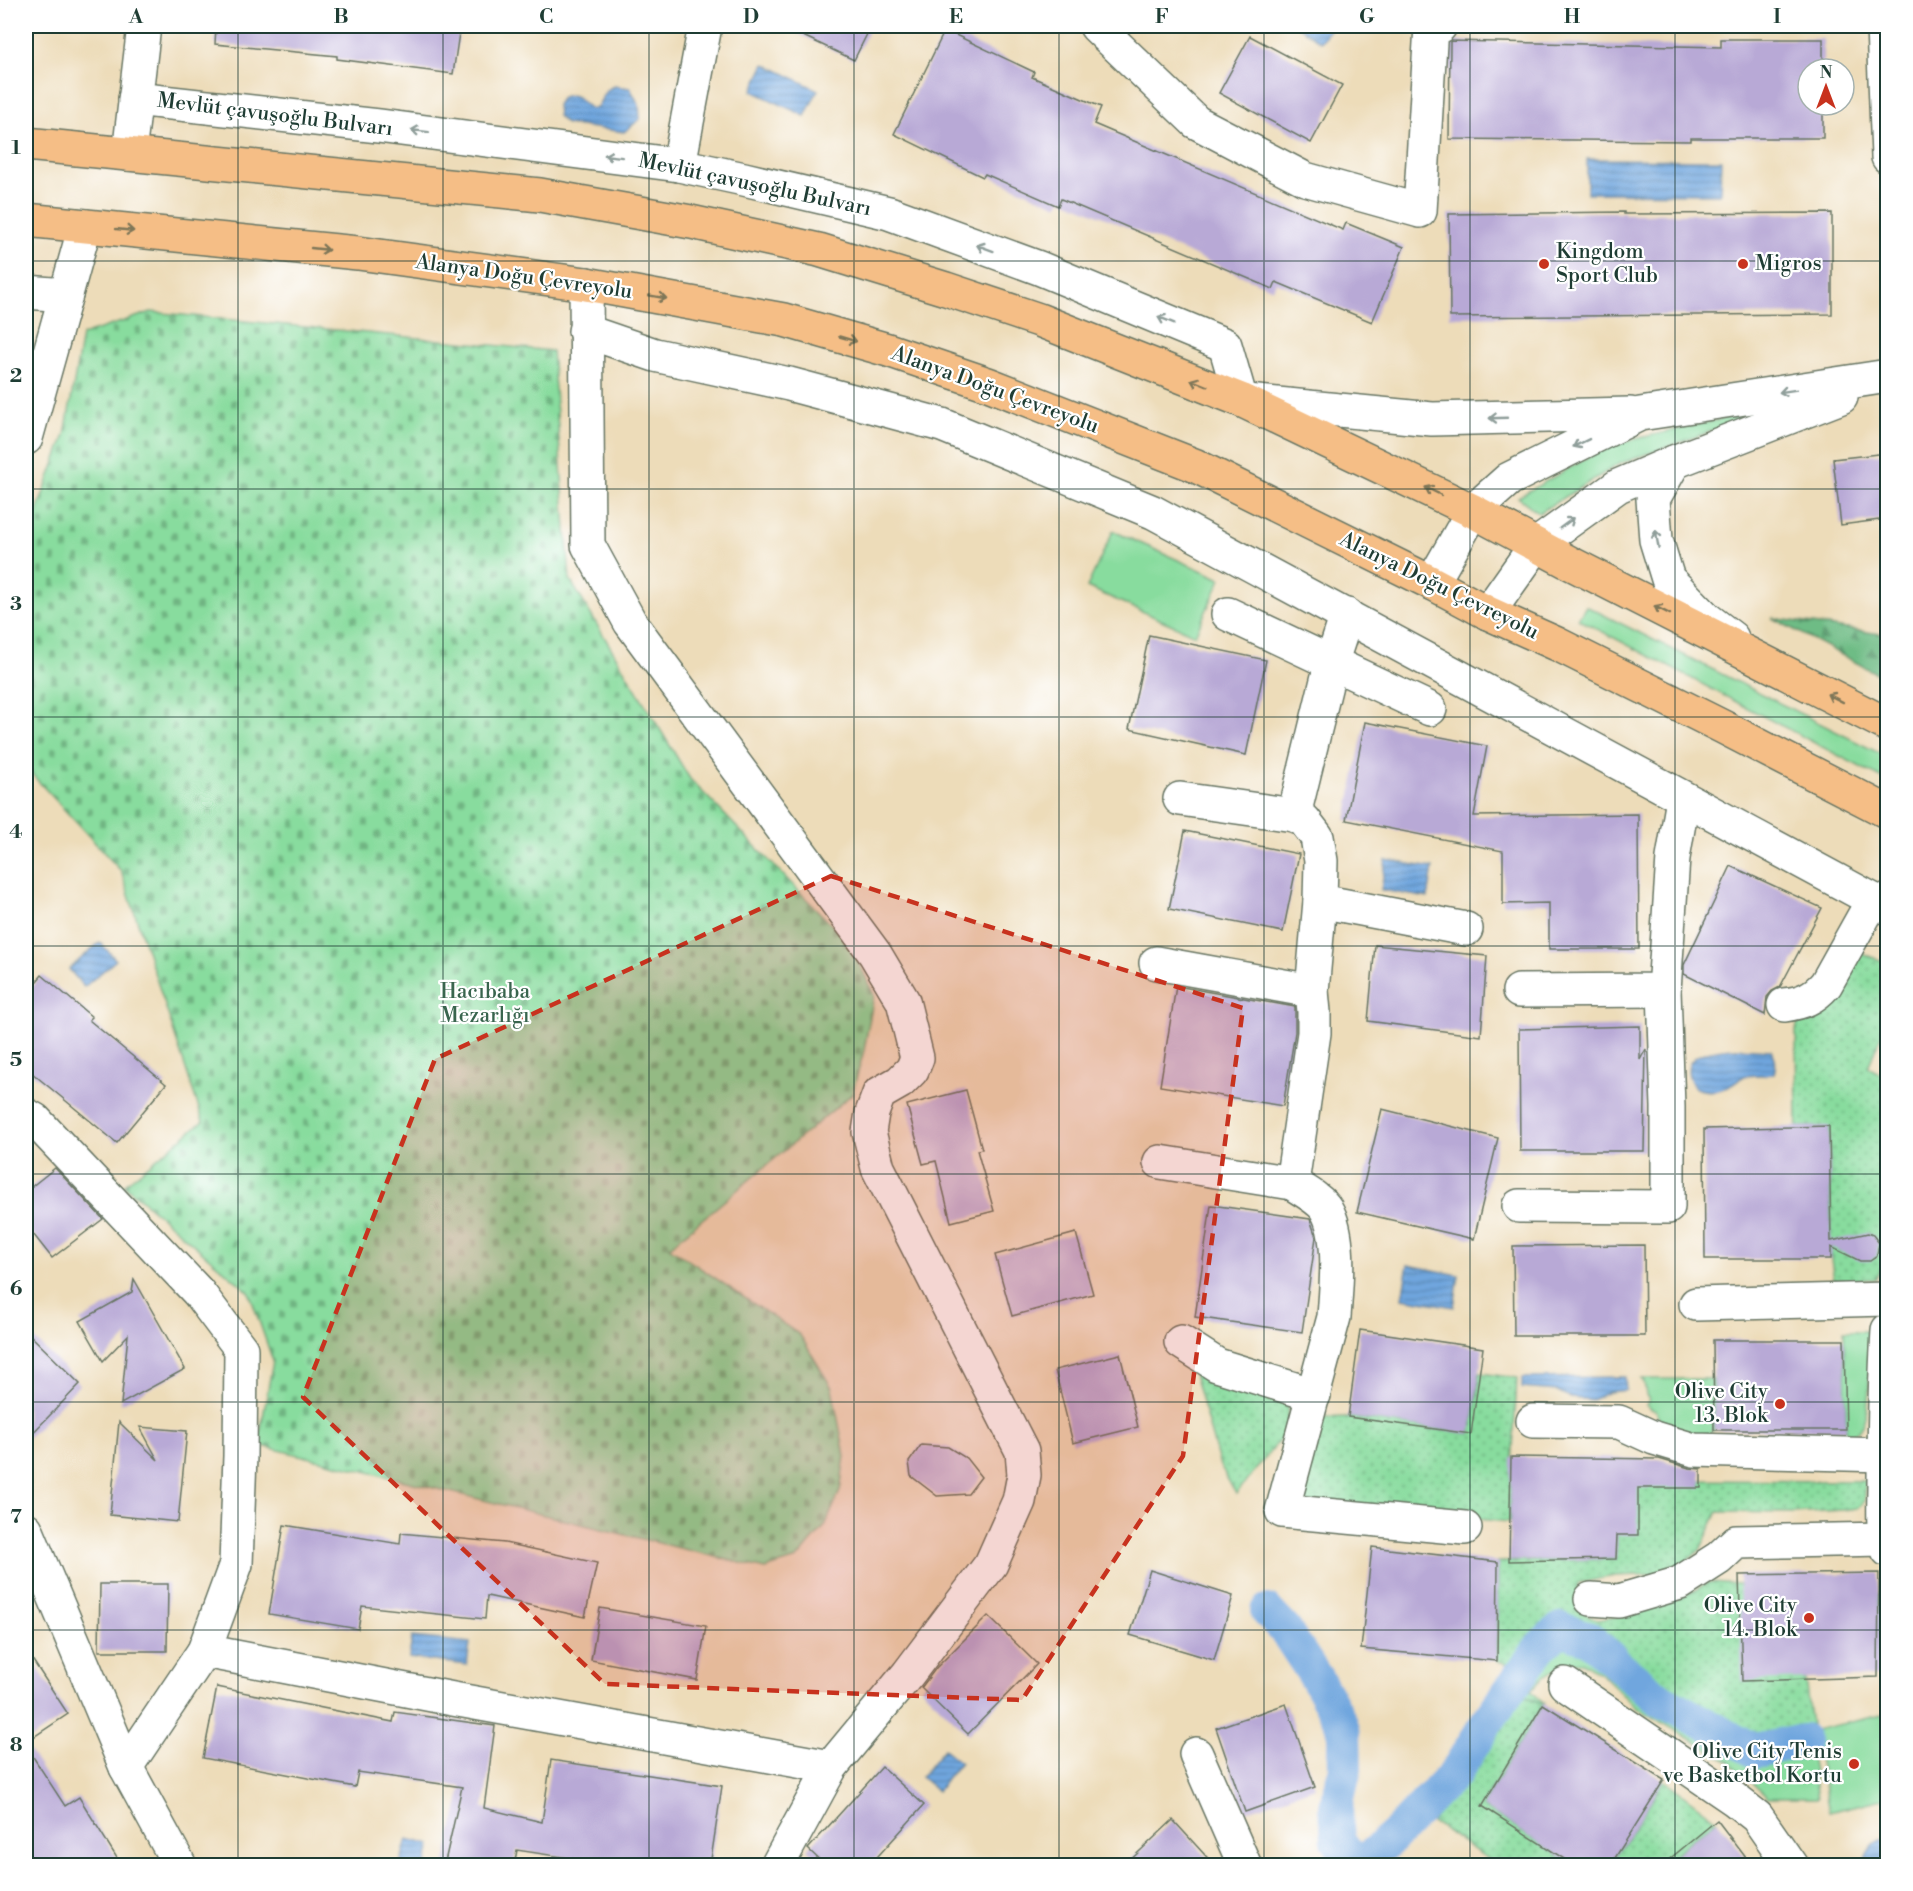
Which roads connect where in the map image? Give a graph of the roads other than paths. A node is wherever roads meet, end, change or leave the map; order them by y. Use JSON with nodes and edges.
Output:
{"nodes":[{"id":1,"x":144,"y":26,"type":"edge"},
{"id":2,"x":705,"y":26,"type":"edge"},
{"id":3,"x":1096,"y":26,"type":"edge"},
{"id":4,"x":1440,"y":26,"type":"edge"},
{"id":5,"x":1883,"y":26,"type":"edge"},
{"id":6,"x":135,"y":99,"type":"junction"},
{"id":7,"x":26,"y":144,"type":"edge"},
{"id":8,"x":129,"y":154,"type":"junction"},
{"id":9,"x":1887,"y":157,"type":"edge"},
{"id":10,"x":679,"y":165,"type":"junction"},
{"id":11,"x":26,"y":220,"type":"edge"},
{"id":12,"x":85,"y":226,"type":"junction"},
{"id":13,"x":586,"y":284,"type":"junction"},
{"id":14,"x":26,"y":292,"type":"edge"},
{"id":15,"x":66,"y":295,"type":"junction"},
{"id":16,"x":585,"y":331,"type":"junction"},
{"id":17,"x":1887,"y":377,"type":"edge"},
{"id":18,"x":1241,"y":400,"type":"junction"},
{"id":19,"x":1640,"y":414,"type":"junction"},
{"id":20,"x":26,"y":438,"type":"edge"},
{"id":21,"x":1674,"y":462,"type":"junction"},
{"id":22,"x":1473,"y":511,"type":"junction"},
{"id":23,"x":1536,"y":545,"type":"junction"},
{"id":24,"x":1432,"y":583,"type":"junction"},
{"id":25,"x":1488,"y":613,"type":"junction"},
{"id":26,"x":1228,"y":614,"type":"dead end"},
{"id":27,"x":1347,"y":615,"type":"junction"},
{"id":28,"x":1759,"y":660,"type":"junction"},
{"id":29,"x":1330,"y":664,"type":"junction"},
{"id":30,"x":1430,"y":709,"type":"dead end"},
{"id":31,"x":1887,"y":725,"type":"edge"},
{"id":32,"x":1180,"y":799,"type":"dead end"},
{"id":33,"x":1683,"y":799,"type":"junction"},
{"id":34,"x":1887,"y":812,"type":"edge"},
{"id":35,"x":1293,"y":815,"type":"junction"},
{"id":36,"x":1320,"y":901,"type":"junction"},
{"id":37,"x":1880,"y":904,"type":"edge"},
{"id":38,"x":1466,"y":929,"type":"dead end"},
{"id":39,"x":1156,"y":963,"type":"dead end"},
{"id":40,"x":1664,"y":990,"type":"junction"},
{"id":41,"x":1312,"y":991,"type":"junction"},
{"id":42,"x":1519,"y":991,"type":"dead end"},
{"id":43,"x":1784,"y":1005,"type":"dead end"},
{"id":44,"x":26,"y":1115,"type":"edge"},
{"id":45,"x":1160,"y":1162,"type":"dead end"},
{"id":46,"x":1292,"y":1183,"type":"junction"},
{"id":47,"x":1519,"y":1206,"type":"dead end"},
{"id":48,"x":1887,"y":1299,"type":"edge"},
{"id":49,"x":1696,"y":1304,"type":"dead end"},
{"id":50,"x":1887,"y":1330,"type":"edge"},
{"id":51,"x":1181,"y":1342,"type":"dead end"},
{"id":52,"x":1314,"y":1395,"type":"junction"},
{"id":53,"x":1533,"y":1421,"type":"dead end"},
{"id":54,"x":1884,"y":1455,"type":"junction"},
{"id":55,"x":1465,"y":1528,"type":"dead end"},
{"id":56,"x":26,"y":1529,"type":"edge"},
{"id":57,"x":1886,"y":1545,"type":"edge"},
{"id":58,"x":1591,"y":1599,"type":"dead end"},
{"id":59,"x":204,"y":1651,"type":"junction"},
{"id":60,"x":1565,"y":1684,"type":"dead end"},
{"id":61,"x":1196,"y":1754,"type":"dead end"},
{"id":62,"x":126,"y":1767,"type":"junction"},
{"id":63,"x":831,"y":1767,"type":"junction"},
{"id":64,"x":180,"y":1866,"type":"edge"},
{"id":65,"x":777,"y":1866,"type":"edge"},
{"id":66,"x":1245,"y":1866,"type":"edge"},
{"id":67,"x":1791,"y":1866,"type":"edge"}],
"edges":[{"from":1,"to":6,"type":"street"},
{"from":2,"to":10,"type":"street"},
{"from":3,"to":4,"type":"street"},
{"from":5,"to":9,"type":"street"},
{"from":6,"to":8,"type":"street"},
{"from":10,"to":6,"type":"street","name":"Mevlüt çavuşoğlu Bulvarı","one_way":true},
{"from":7,"to":8,"type":"highway"},
{"from":18,"to":8,"type":"highway","one_way":true},
{"from":18,"to":10,"type":"street","name":"Mevlüt çavuşoğlu Bulvarı","one_way":true},
{"from":11,"to":12,"type":"highway","name":"Alanya Doğu Çevreyolu"},
{"from":12,"to":13,"type":"highway","name":"Alanya Doğu Çevreyolu","one_way":true},
{"from":12,"to":15,"type":"street"},
{"from":13,"to":16,"type":"street"},
{"from":13,"to":24,"type":"highway","name":"Alanya Doğu Çevreyolu","one_way":true},
{"from":14,"to":15,"type":"street"},
{"from":15,"to":20,"type":"street"},
{"from":16,"to":27,"type":"street"},
{"from":16,"to":63,"type":"street"},
{"from":17,"to":19,"type":"street","one_way":true},
{"from":17,"to":21,"type":"street"},
{"from":19,"to":18,"type":"street","one_way":true},
{"from":22,"to":18,"type":"highway","one_way":true},
{"from":19,"to":22,"type":"street","one_way":true},
{"from":23,"to":21,"type":"street","one_way":true},
{"from":28,"to":21,"type":"street","one_way":true},
{"from":22,"to":23,"type":"highway"},
{"from":22,"to":24,"type":"street"},
{"from":23,"to":25,"type":"street"},
{"from":28,"to":23,"type":"highway","one_way":true},
{"from":24,"to":25,"type":"highway","name":"Alanya Doğu Çevreyolu"},
{"from":25,"to":34,"type":"highway","name":"Alanya Doğu Çevreyolu"},
{"from":26,"to":29,"type":"street"},
{"from":27,"to":29,"type":"street"},
{"from":27,"to":33,"type":"street"},
{"from":31,"to":28,"type":"highway","one_way":true},
{"from":29,"to":30,"type":"street"},
{"from":29,"to":35,"type":"street"},
{"from":32,"to":35,"type":"street"},
{"from":33,"to":37,"type":"street"},
{"from":33,"to":40,"type":"street"},
{"from":35,"to":36,"type":"street"},
{"from":36,"to":38,"type":"street"},
{"from":36,"to":41,"type":"street"},
{"from":37,"to":43,"type":"street"},
{"from":39,"to":41,"type":"street"},
{"from":40,"to":42,"type":"street"},
{"from":40,"to":47,"type":"street"},
{"from":41,"to":46,"type":"street"},
{"from":44,"to":59,"type":"street"},
{"from":45,"to":46,"type":"street"},
{"from":46,"to":52,"type":"street"},
{"from":48,"to":49,"type":"street"},
{"from":50,"to":54,"type":"street"},
{"from":51,"to":52,"type":"street"},
{"from":52,"to":55,"type":"street"},
{"from":53,"to":54,"type":"street"},
{"from":54,"to":57,"type":"street"},
{"from":56,"to":62,"type":"street"},
{"from":57,"to":58,"type":"street"},
{"from":59,"to":62,"type":"street"},
{"from":59,"to":63,"type":"street"},
{"from":60,"to":67,"type":"street"},
{"from":61,"to":66,"type":"street"},
{"from":62,"to":64,"type":"street"},
{"from":63,"to":65,"type":"street"}]}
